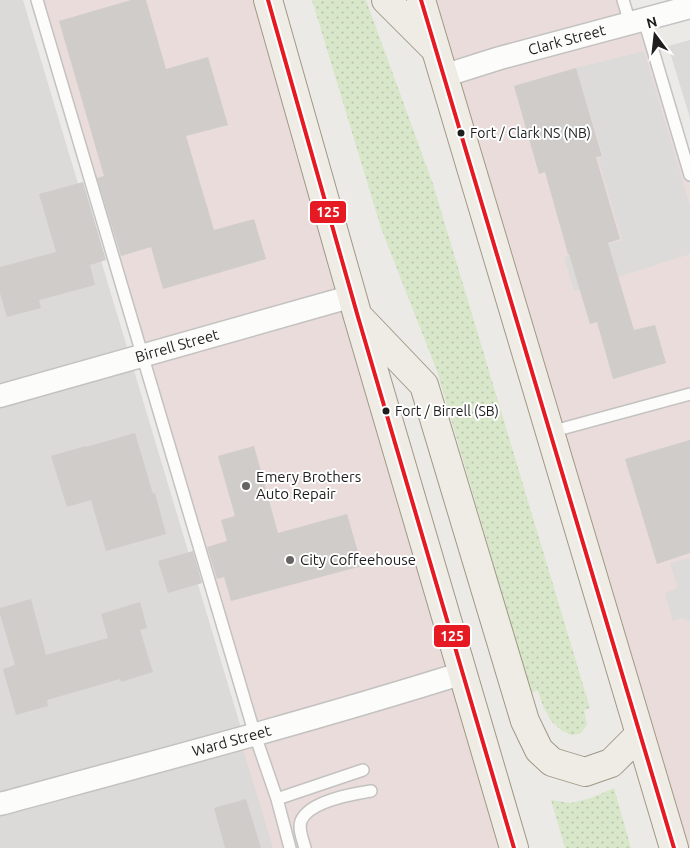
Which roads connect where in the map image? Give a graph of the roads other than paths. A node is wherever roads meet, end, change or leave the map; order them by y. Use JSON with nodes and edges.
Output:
{"nodes":[{"id":1,"x":37,"y":0,"type":"edge"},
{"id":2,"x":268,"y":0,"type":"edge"},
{"id":3,"x":386,"y":0,"type":"edge"},
{"id":4,"x":421,"y":0,"type":"edge"},
{"id":5,"x":623,"y":0,"type":"edge"},
{"id":6,"x":690,"y":7,"type":"edge"},
{"id":7,"x":637,"y":22,"type":"junction"},
{"id":8,"x":439,"y":63,"type":"junction"},
{"id":9,"x":690,"y":175,"type":"edge"},
{"id":10,"x":355,"y":306,"type":"junction"},
{"id":11,"x":142,"y":356,"type":"junction"},
{"id":12,"x":690,"y":394,"type":"edge"},
{"id":13,"x":0,"y":396,"type":"edge"},
{"id":14,"x":550,"y":432,"type":"junction"},
{"id":15,"x":463,"y":674,"type":"junction"},
{"id":16,"x":640,"y":734,"type":"junction"},
{"id":17,"x":255,"y":735,"type":"junction"},
{"id":18,"x":363,"y":770,"type":"dead end"},
{"id":19,"x":371,"y":791,"type":"dead end"},
{"id":20,"x":277,"y":799,"type":"junction"},
{"id":21,"x":0,"y":804,"type":"edge"},
{"id":22,"x":290,"y":848,"type":"edge"},
{"id":23,"x":305,"y":848,"type":"edge"},
{"id":24,"x":514,"y":848,"type":"edge"},
{"id":25,"x":674,"y":848,"type":"edge"}],
"edges":[{"from":1,"to":11,"type":"lane"},
{"from":2,"to":10,"type":"main road"},
{"from":3,"to":8,"type":"main road"},
{"from":4,"to":8,"type":"main road"},
{"from":5,"to":7,"type":"lane"},
{"from":6,"to":7,"type":"street","name":"Clark Street"},
{"from":7,"to":8,"type":"street","name":"Clark Street"},
{"from":7,"to":9,"type":"lane"},
{"from":8,"to":14,"type":"main road"},
{"from":10,"to":11,"type":"street","name":"Birrell Street"},
{"from":10,"to":15,"type":"main road"},
{"from":10,"to":16,"type":"main road"},
{"from":11,"to":13,"type":"street","name":"Birrell Street"},
{"from":11,"to":17,"type":"lane"},
{"from":12,"to":14,"type":"lane"},
{"from":14,"to":16,"type":"main road"},
{"from":15,"to":17,"type":"street","name":"Ward Street"},
{"from":15,"to":24,"type":"main road"},
{"from":16,"to":25,"type":"main road"},
{"from":17,"to":20,"type":"lane"},
{"from":17,"to":21,"type":"street","name":"Ward Street"},
{"from":18,"to":20,"type":"lane"},
{"from":19,"to":23,"type":"lane"},
{"from":20,"to":22,"type":"lane"}]}
